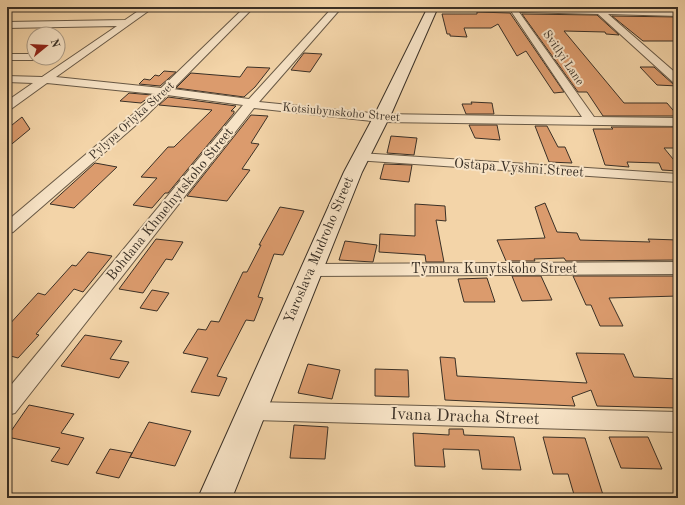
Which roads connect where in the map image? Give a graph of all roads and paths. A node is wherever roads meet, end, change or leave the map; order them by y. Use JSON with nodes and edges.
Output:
{"nodes":[{"id":1,"x":150,"y":7,"type":"edge"},
{"id":2,"x":250,"y":7,"type":"edge"},
{"id":3,"x":338,"y":7,"type":"edge"},
{"id":4,"x":433,"y":7,"type":"edge"},
{"id":5,"x":514,"y":10,"type":"junction"},
{"id":6,"x":601,"y":12,"type":"junction"},
{"id":7,"x":678,"y":12,"type":"edge"},
{"id":8,"x":128,"y":22,"type":"junction"},
{"id":9,"x":7,"y":25,"type":"edge"},
{"id":10,"x":81,"y":56,"type":"junction"},
{"id":11,"x":7,"y":57,"type":"edge"},
{"id":12,"x":26,"y":57,"type":"edge"},
{"id":13,"x":66,"y":57,"type":"edge"},
{"id":14,"x":7,"y":79,"type":"edge"},
{"id":15,"x":45,"y":79,"type":"junction"},
{"id":16,"x":678,"y":81,"type":"edge"},
{"id":17,"x":165,"y":92,"type":"junction"},
{"id":18,"x":251,"y":103,"type":"junction"},
{"id":19,"x":7,"y":106,"type":"edge"},
{"id":20,"x":381,"y":118,"type":"junction"},
{"id":21,"x":590,"y":120,"type":"junction"},
{"id":22,"x":678,"y":122,"type":"edge"},
{"id":23,"x":360,"y":157,"type":"junction"},
{"id":24,"x":678,"y":178,"type":"edge"},
{"id":25,"x":7,"y":229,"type":"edge"},
{"id":26,"x":678,"y":268,"type":"edge"},
{"id":27,"x":310,"y":270,"type":"junction"},
{"id":28,"x":7,"y":406,"type":"edge"},
{"id":29,"x":251,"y":411,"type":"junction"},
{"id":30,"x":678,"y":422,"type":"edge"},
{"id":31,"x":215,"y":498,"type":"edge"}],
"edges":[{"from":1,"to":8,"type":"street"},
{"from":2,"to":17,"type":"street","name":"Pylypa Orlyka Street"},
{"from":3,"to":18,"type":"street","name":"Bohdana Khmelnytskoho Street"},
{"from":4,"to":5,"type":"street"},
{"from":4,"to":20,"type":"street","name":"Yaroslava Mudroho Street"},
{"from":5,"to":6,"type":"street"},
{"from":5,"to":21,"type":"street","name":"Svitlyi Lane"},
{"from":6,"to":7,"type":"street"},
{"from":6,"to":16,"type":"street"},
{"from":8,"to":9,"type":"street"},
{"from":8,"to":10,"type":"street"},
{"from":10,"to":13,"type":"street"},
{"from":10,"to":15,"type":"street"},
{"from":11,"to":12,"type":"street"},
{"from":14,"to":15,"type":"street","name":"Kotsiubynskoho Street"},
{"from":15,"to":17,"type":"street","name":"Kotsiubynskoho Street"},
{"from":15,"to":19,"type":"street"},
{"from":17,"to":18,"type":"street","name":"Kotsiubynskoho Street"},
{"from":17,"to":25,"type":"street","name":"Pylypa Orlyka Street"},
{"from":18,"to":20,"type":"street","name":"Kotsiubynskoho Street"},
{"from":18,"to":28,"type":"street","name":"Bohdana Khmelnytskoho Street"},
{"from":20,"to":21,"type":"street","name":"Kotsiubynskoho Street"},
{"from":20,"to":23,"type":"street","name":"Yaroslava Mudroho Street"},
{"from":21,"to":22,"type":"street","name":"Kotsiubynskoho Street"},
{"from":23,"to":24,"type":"street","name":"Ostapa Vyshni Street"},
{"from":23,"to":27,"type":"street","name":"Yaroslava Mudroho Street"},
{"from":26,"to":27,"type":"street","name":"Tymura Kunytskoho Street"},
{"from":27,"to":29,"type":"street","name":"Yaroslava Mudroho Street"},
{"from":29,"to":30,"type":"street","name":"Ivana Dracha Street"},
{"from":29,"to":31,"type":"street","name":"Yaroslava Mudroho Street"}]}
